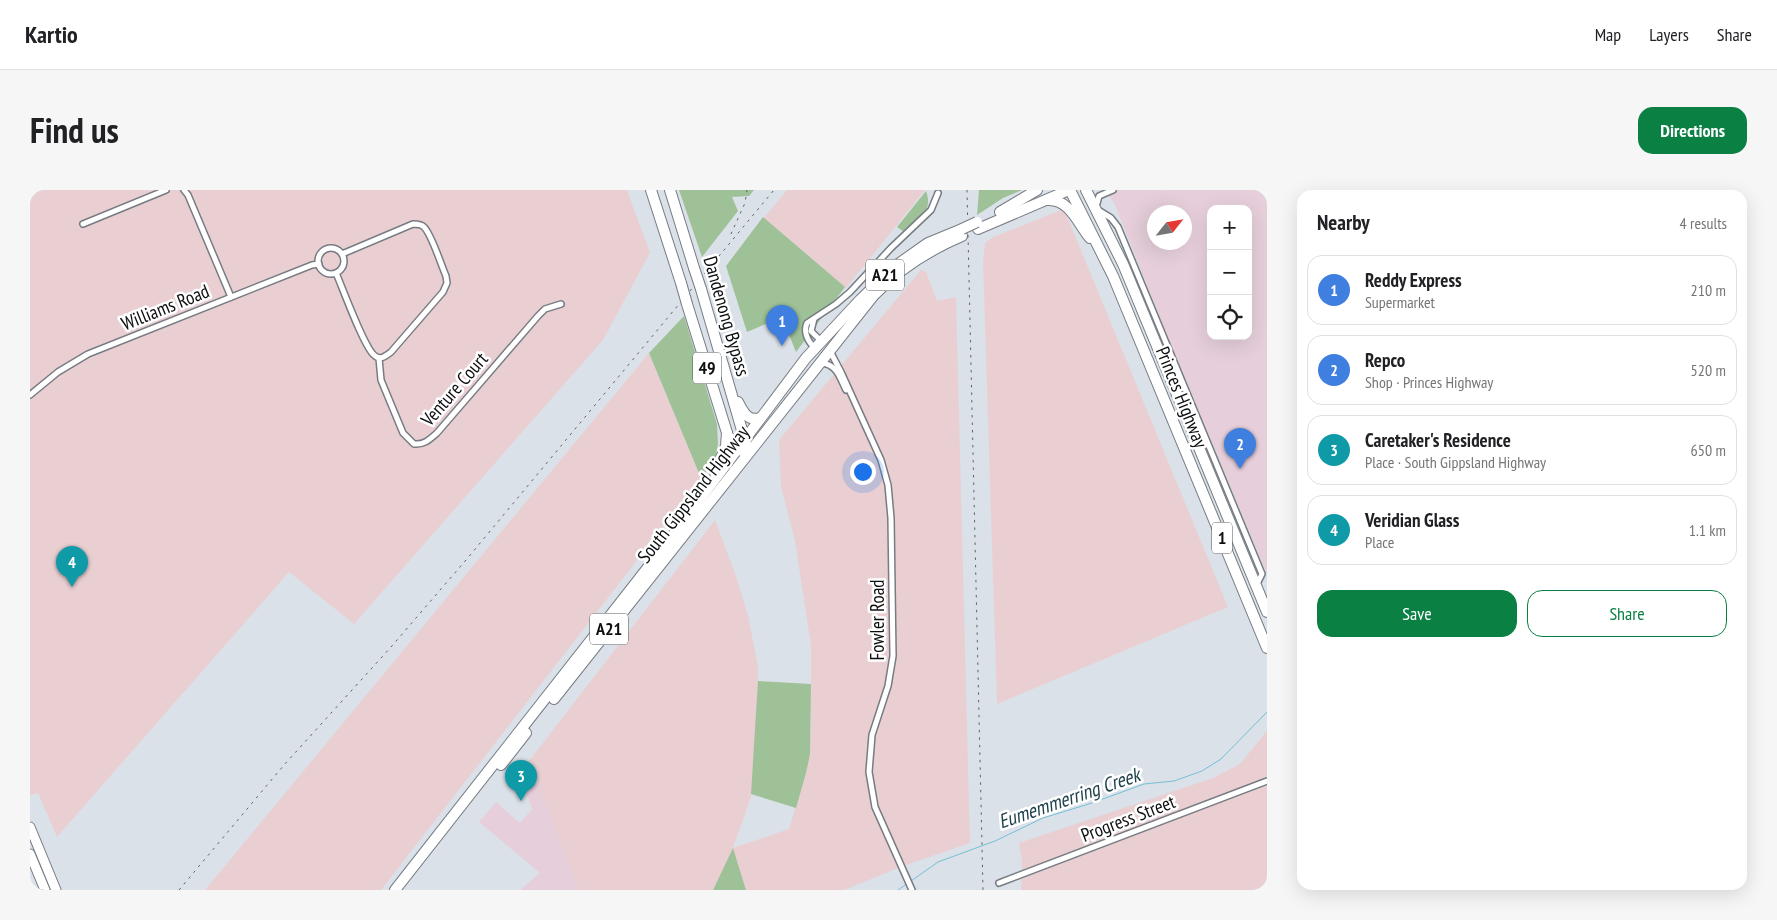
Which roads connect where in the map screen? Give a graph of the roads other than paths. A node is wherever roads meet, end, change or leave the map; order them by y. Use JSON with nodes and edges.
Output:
{"nodes":[{"id":1,"x":166,"y":190,"type":"edge"},
{"id":2,"x":184,"y":190,"type":"edge"},
{"id":3,"x":652,"y":190,"type":"edge"},
{"id":4,"x":670,"y":190,"type":"edge"},
{"id":5,"x":1037,"y":190,"type":"edge"},
{"id":6,"x":1052,"y":190,"type":"edge"},
{"id":7,"x":1069,"y":190,"type":"edge"},
{"id":8,"x":1086,"y":190,"type":"edge"},
{"id":9,"x":1113,"y":190,"type":"edge"},
{"id":10,"x":1098,"y":193,"type":"edge"},
{"id":11,"x":938,"y":194,"type":"dead end"},
{"id":12,"x":1045,"y":200,"type":"junction"},
{"id":13,"x":1095,"y":209,"type":"junction"},
{"id":14,"x":1000,"y":212,"type":"junction"},
{"id":15,"x":83,"y":224,"type":"dead end"},
{"id":16,"x":978,"y":225,"type":"junction"},
{"id":17,"x":962,"y":232,"type":"junction"},
{"id":18,"x":1110,"y":236,"type":"junction"},
{"id":19,"x":1102,"y":252,"type":"junction"},
{"id":20,"x":342,"y":254,"type":"junction"},
{"id":21,"x":319,"y":264,"type":"junction"},
{"id":22,"x":336,"y":273,"type":"junction"},
{"id":23,"x":231,"y":297,"type":"junction"},
{"id":24,"x":561,"y":304,"type":"dead end"},
{"id":25,"x":1145,"y":316,"type":"junction"},
{"id":26,"x":816,"y":317,"type":"junction"},
{"id":27,"x":1158,"y":323,"type":"junction"},
{"id":28,"x":818,"y":344,"type":"junction"},
{"id":29,"x":1141,"y":344,"type":"junction"},
{"id":30,"x":829,"y":351,"type":"junction"},
{"id":31,"x":379,"y":358,"type":"junction"},
{"id":32,"x":818,"y":364,"type":"junction"},
{"id":33,"x":727,"y":382,"type":"junction"},
{"id":34,"x":30,"y":395,"type":"edge"},
{"id":35,"x":853,"y":398,"type":"junction"},
{"id":36,"x":1183,"y":410,"type":"junction"},
{"id":37,"x":762,"y":415,"type":"junction"},
{"id":38,"x":1195,"y":427,"type":"junction"},
{"id":39,"x":727,"y":431,"type":"junction"},
{"id":40,"x":1178,"y":434,"type":"junction"},
{"id":41,"x":745,"y":448,"type":"junction"},
{"id":42,"x":705,"y":495,"type":"junction"},
{"id":43,"x":667,"y":550,"type":"junction"},
{"id":44,"x":1267,"y":612,"type":"edge"},
{"id":45,"x":1266,"y":644,"type":"edge"},
{"id":46,"x":1267,"y":781,"type":"edge"},
{"id":47,"x":30,"y":827,"type":"edge"},
{"id":48,"x":436,"y":843,"type":"junction"},
{"id":49,"x":30,"y":854,"type":"edge"},
{"id":50,"x":999,"y":883,"type":"dead end"},
{"id":51,"x":912,"y":889,"type":"edge"},
{"id":52,"x":45,"y":890,"type":"edge"},
{"id":53,"x":56,"y":890,"type":"edge"},
{"id":54,"x":394,"y":890,"type":"edge"},
{"id":55,"x":403,"y":890,"type":"edge"}],
"edges":[{"from":1,"to":15,"type":"street"},
{"from":2,"to":23,"type":"street"},
{"from":3,"to":39,"type":"highway","name":"Dandenong Bypass","number":"49","bridge":true},
{"from":4,"to":33,"type":"highway","name":"Dandenong Bypass","number":"49","bridge":true},
{"from":5,"to":14,"type":"highway"},
{"from":6,"to":14,"type":"highway","name":"South Gippsland Highway"},
{"from":7,"to":12,"type":"highway","name":"South Gippsland Highway"},
{"from":7,"to":19,"type":"highway","name":"Princes Highway","number":"1"},
{"from":8,"to":13,"type":"highway","name":"Princes Highway","number":"1"},
{"from":9,"to":10,"type":"street"},
{"from":10,"to":13,"type":"street"},
{"from":11,"to":26,"type":"street"},
{"from":12,"to":16,"type":"highway","name":"South Gippsland Highway"},
{"from":12,"to":19,"type":"highway"},
{"from":13,"to":18,"type":"highway","name":"Princes Highway","number":"1"},
{"from":13,"to":27,"type":"street","name":"Princes Highway"},
{"from":14,"to":16,"type":"highway","name":"South Gippsland Highway"},
{"from":16,"to":17,"type":"highway","name":"South Gippsland Highway"},
{"from":17,"to":28,"type":"highway","name":"South Gippsland Highway","number":"A21"},
{"from":17,"to":30,"type":"highway","name":"South Gippsland Highway","number":"A21"},
{"from":18,"to":25,"type":"highway","name":"Princes Highway","number":"1"},
{"from":18,"to":29,"type":"highway"},
{"from":19,"to":29,"type":"highway","name":"Princes Highway","number":"1"},
{"from":20,"to":21,"type":"street"},
{"from":20,"to":22,"type":"street"},
{"from":20,"to":31,"type":"street"},
{"from":21,"to":22,"type":"street"},
{"from":21,"to":23,"type":"street","name":"Williams Road"},
{"from":22,"to":31,"type":"street"},
{"from":23,"to":34,"type":"street","name":"Williams Road"},
{"from":24,"to":31,"type":"street","name":"Venture Court"},
{"from":25,"to":27,"type":"street"},
{"from":25,"to":36,"type":"highway","name":"Princes Highway","number":"1"},
{"from":26,"to":28,"type":"street"},
{"from":26,"to":28,"type":"street"},
{"from":27,"to":38,"type":"street","name":"Princes Highway"},
{"from":28,"to":30,"type":"highway"},
{"from":28,"to":37,"type":"highway","name":"South Gippsland Highway","number":"A21"},
{"from":29,"to":36,"type":"highway"},
{"from":29,"to":40,"type":"highway","name":"Princes Highway","number":"1"},
{"from":30,"to":32,"type":"highway","name":"South Gippsland Highway","number":"A21"},
{"from":30,"to":35,"type":"street","name":"Fowler Road"},
{"from":32,"to":35,"type":"street"},
{"from":32,"to":41,"type":"highway","name":"South Gippsland Highway","number":"A21"},
{"from":33,"to":37,"type":"highway","number":"49"},
{"from":33,"to":41,"type":"highway","name":"Dandenong Bypass","number":"49"},
{"from":35,"to":51,"type":"street","name":"Fowler Road"},
{"from":36,"to":38,"type":"highway","name":"Princes Highway","number":"1"},
{"from":37,"to":41,"type":"highway","name":"South Gippsland Highway","number":"A21"},
{"from":38,"to":40,"type":"highway"},
{"from":38,"to":44,"type":"highway","name":"Princes Highway","number":"1"},
{"from":39,"to":41,"type":"highway","name":"Dandenong Bypass","number":"49"},
{"from":39,"to":42,"type":"highway","number":"49"},
{"from":40,"to":45,"type":"highway","name":"Princes Highway","number":"1"},
{"from":41,"to":42,"type":"highway","name":"South Gippsland Highway","number":"A21"},
{"from":41,"to":43,"type":"highway","name":"South Gippsland Highway","number":"A21"},
{"from":42,"to":43,"type":"highway","name":"South Gippsland Highway","number":"A21"},
{"from":43,"to":48,"type":"highway","name":"South Gippsland Highway","number":"A21"},
{"from":46,"to":50,"type":"street","name":"Progress Street"},
{"from":47,"to":53,"type":"main road"},
{"from":48,"to":54,"type":"highway","name":"South Gippsland Highway","number":"A21"},
{"from":48,"to":55,"type":"highway","name":"South Gippsland Highway","number":"A21"},
{"from":49,"to":52,"type":"main road"}]}
